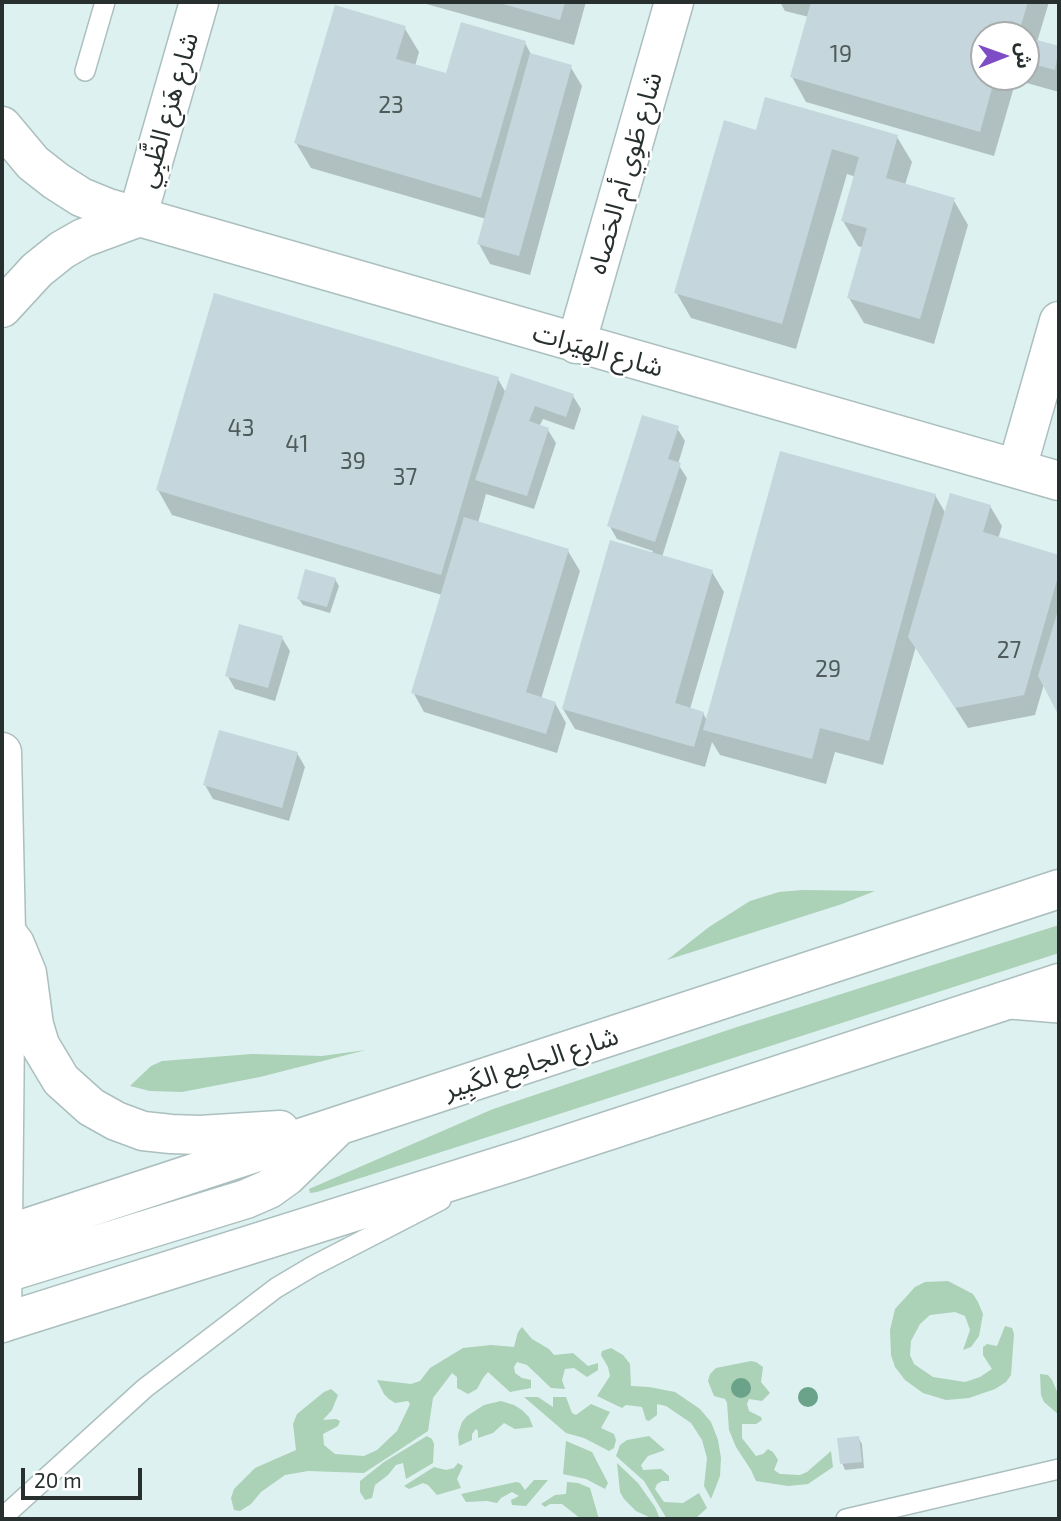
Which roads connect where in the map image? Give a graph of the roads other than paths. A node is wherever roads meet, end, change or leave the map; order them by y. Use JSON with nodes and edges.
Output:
{"nodes":[{"id":1,"x":106,"y":2,"type":"edge"},
{"id":2,"x":198,"y":2,"type":"edge"},
{"id":3,"x":674,"y":2,"type":"edge"},
{"id":4,"x":85,"y":71,"type":"dead end"},
{"id":5,"x":2,"y":126,"type":"edge"},
{"id":6,"x":137,"y":218,"type":"junction"},
{"id":7,"x":2,"y":308,"type":"edge"},
{"id":8,"x":1059,"y":321,"type":"edge"},
{"id":9,"x":576,"y":344,"type":"junction"},
{"id":10,"x":1017,"y":468,"type":"junction"},
{"id":11,"x":1059,"y":481,"type":"edge"},
{"id":12,"x":2,"y":752,"type":"edge"},
{"id":13,"x":1059,"y":889,"type":"edge"},
{"id":14,"x":6,"y":932,"type":"junction"},
{"id":15,"x":1059,"y":983,"type":"edge"},
{"id":16,"x":985,"y":1007,"type":"junction"},
{"id":17,"x":1059,"y":1013,"type":"edge"},
{"id":18,"x":338,"y":1126,"type":"junction"},
{"id":19,"x":522,"y":1159,"type":"junction"},
{"id":20,"x":2,"y":1252,"type":"edge"},
{"id":21,"x":2,"y":1323,"type":"edge"},
{"id":22,"x":2,"y":1336,"type":"edge"},
{"id":23,"x":1059,"y":1469,"type":"edge"},
{"id":24,"x":2,"y":1518,"type":"edge"},
{"id":25,"x":846,"y":1519,"type":"edge"}],
"edges":[{"from":1,"to":4,"type":"lane"},
{"from":2,"to":6,"type":"main road","name":"شارع هَزع الظَّبِي"},
{"from":3,"to":9,"type":"main road","name":"شارع طَوِي أم الحَصاه"},
{"from":5,"to":6,"type":"main road","name":"شارع الهِيَرات"},
{"from":6,"to":7,"type":"main road"},
{"from":6,"to":9,"type":"main road","name":"شارع الهِيَرات"},
{"from":8,"to":10,"type":"main road"},
{"from":9,"to":10,"type":"main road","name":"شارع الهِيَرات"},
{"from":10,"to":11,"type":"main road","name":"شارع الهِيَرات"},
{"from":12,"to":14,"type":"main road"},
{"from":13,"to":18,"type":"main road","name":"شارع الجامِع الكَبِير"},
{"from":14,"to":18,"type":"main road"},
{"from":14,"to":20,"type":"main road"},
{"from":15,"to":16,"type":"main road"},
{"from":16,"to":17,"type":"lane"},
{"from":16,"to":19,"type":"main road"},
{"from":18,"to":20,"type":"main road","name":"شارع الجامِع الكَبِير"},
{"from":19,"to":21,"type":"main road"},
{"from":19,"to":24,"type":"lane"},
{"from":20,"to":21,"type":"main road"},
{"from":21,"to":22,"type":"lane"},
{"from":23,"to":25,"type":"lane"}]}
